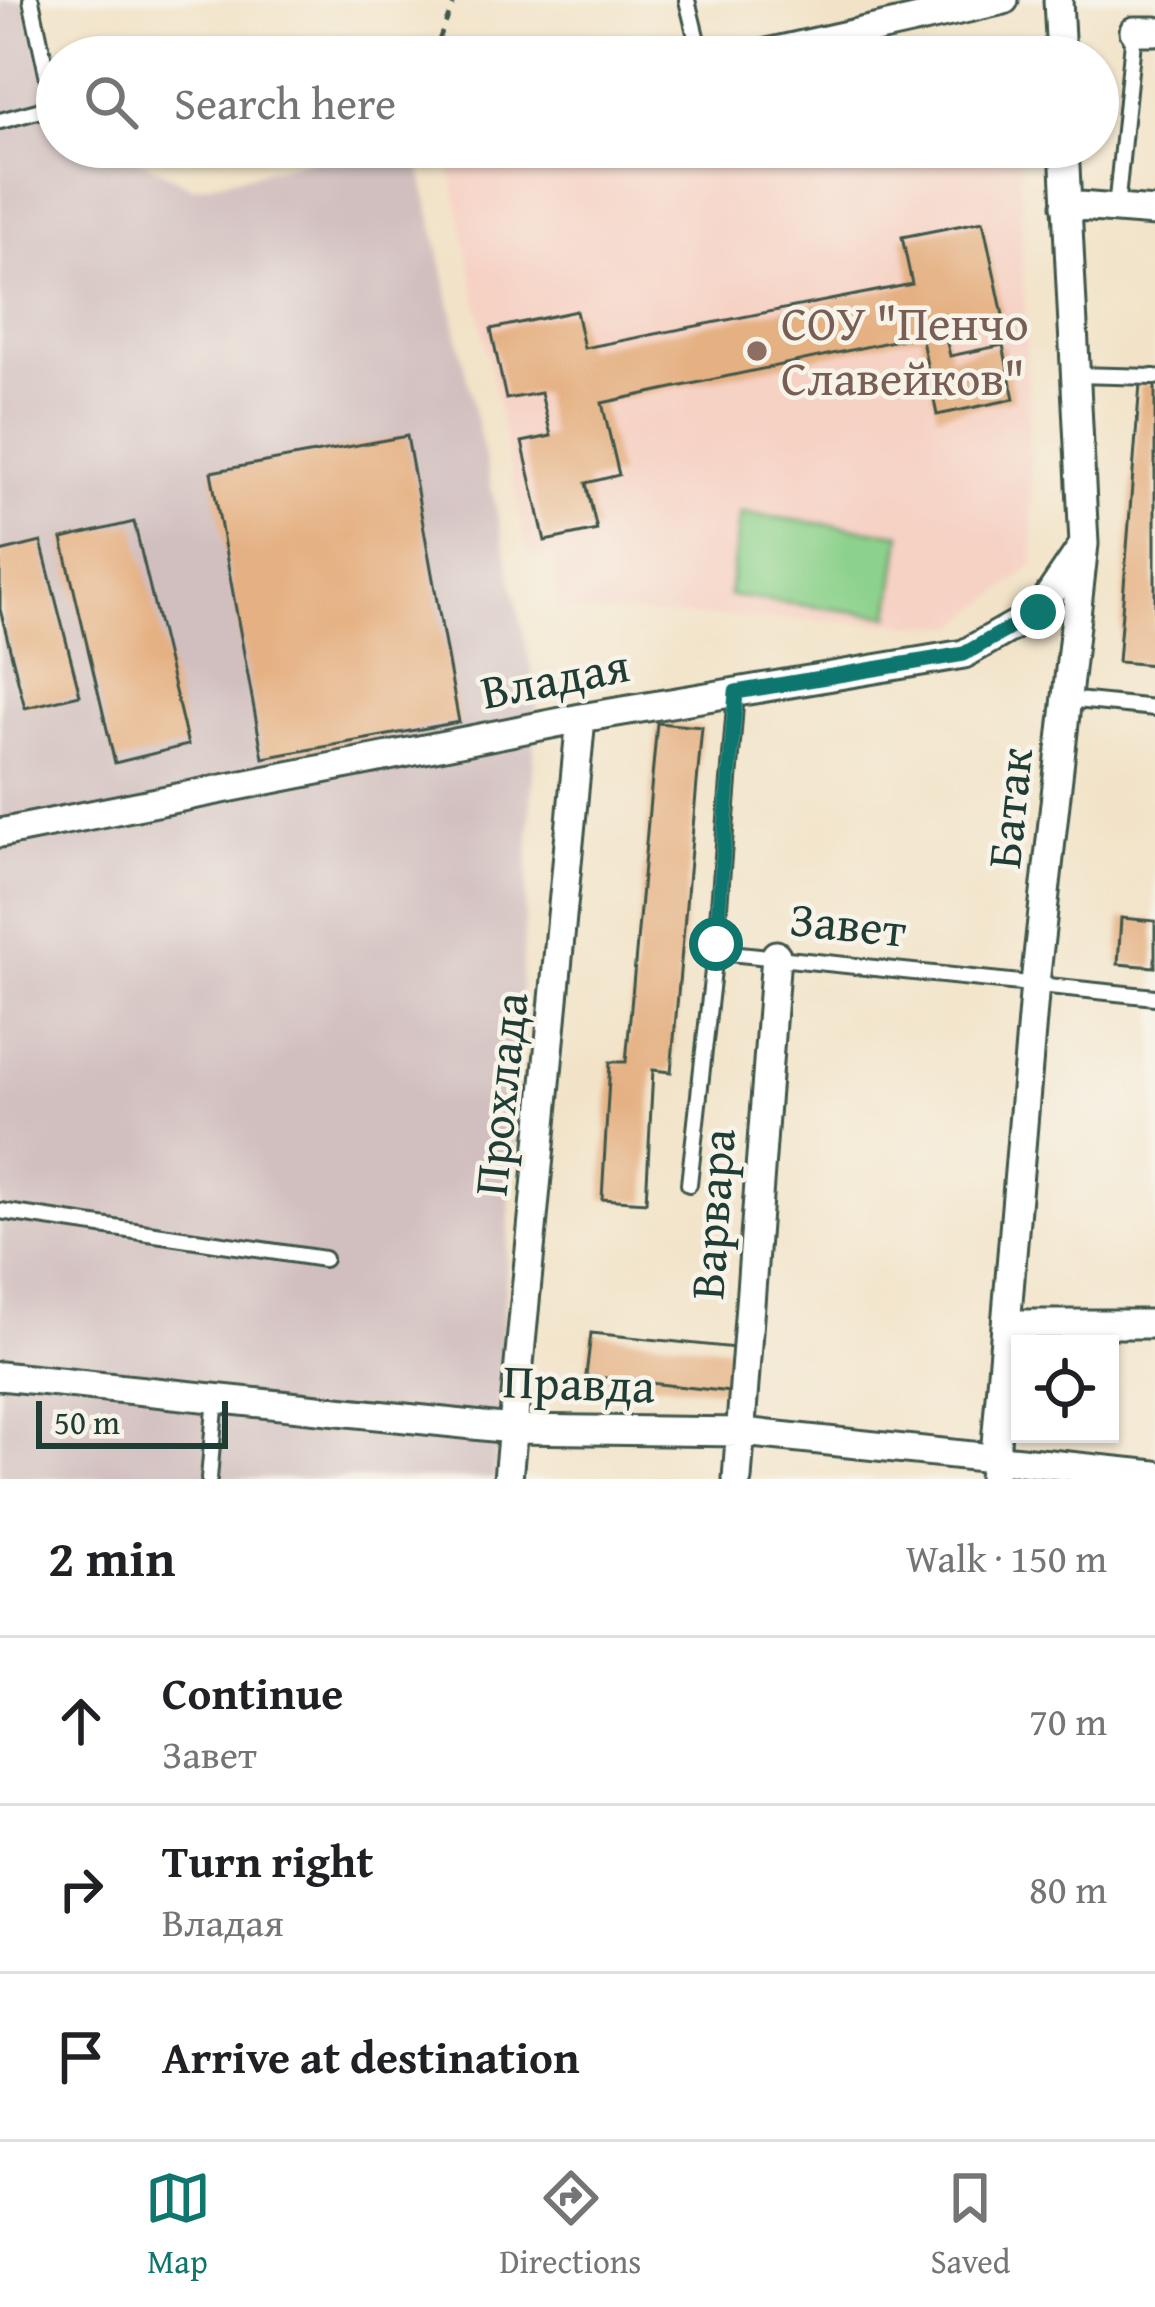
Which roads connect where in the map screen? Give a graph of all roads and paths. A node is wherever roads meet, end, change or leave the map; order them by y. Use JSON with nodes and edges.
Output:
{"nodes":[{"id":1,"x":32,"y":0,"type":"edge"},
{"id":2,"x":455,"y":0,"type":"edge"},
{"id":3,"x":687,"y":0,"type":"edge"},
{"id":4,"x":1004,"y":0,"type":"edge"},
{"id":5,"x":1058,"y":0,"type":"edge"},
{"id":6,"x":1145,"y":31,"type":"edge"},
{"id":7,"x":39,"y":36,"type":"edge"},
{"id":8,"x":440,"y":36,"type":"edge"},
{"id":9,"x":695,"y":36,"type":"edge"},
{"id":10,"x":843,"y":36,"type":"edge"},
{"id":11,"x":1059,"y":36,"type":"edge"},
{"id":12,"x":36,"y":111,"type":"edge"},
{"id":13,"x":0,"y":121,"type":"edge"},
{"id":14,"x":1065,"y":168,"type":"edge"},
{"id":15,"x":1066,"y":206,"type":"junction"},
{"id":16,"x":1116,"y":209,"type":"junction"},
{"id":17,"x":1155,"y":212,"type":"edge"},
{"id":18,"x":1075,"y":375,"type":"junction"},
{"id":19,"x":1155,"y":377,"type":"edge"},
{"id":20,"x":1084,"y":544,"type":"junction"},
{"id":21,"x":736,"y":692,"type":"junction"},
{"id":22,"x":1066,"y":699,"type":"junction"},
{"id":23,"x":1155,"y":708,"type":"edge"},
{"id":24,"x":581,"y":718,"type":"junction"},
{"id":25,"x":0,"y":833,"type":"edge"},
{"id":26,"x":716,"y":944,"type":"junction"},
{"id":27,"x":776,"y":955,"type":"junction"},
{"id":28,"x":1035,"y":983,"type":"junction"},
{"id":29,"x":1155,"y":997,"type":"edge"},
{"id":30,"x":689,"y":1184,"type":"dead end"},
{"id":31,"x":0,"y":1210,"type":"edge"},
{"id":32,"x":324,"y":1259,"type":"dead end"},
{"id":33,"x":1006,"y":1324,"type":"junction"},
{"id":34,"x":1155,"y":1324,"type":"edge"},
{"id":35,"x":0,"y":1376,"type":"edge"},
{"id":36,"x":216,"y":1396,"type":"junction"},
{"id":37,"x":512,"y":1429,"type":"junction"},
{"id":38,"x":742,"y":1432,"type":"junction"},
{"id":39,"x":994,"y":1468,"type":"edge"},
{"id":40,"x":1155,"y":1474,"type":"edge"},
{"id":41,"x":209,"y":1479,"type":"edge"},
{"id":42,"x":508,"y":1479,"type":"edge"},
{"id":43,"x":737,"y":1479,"type":"edge"}],
"edges":[{"from":1,"to":7,"type":"lane"},
{"from":2,"to":8,"type":"path"},
{"from":3,"to":9,"type":"lane"},
{"from":4,"to":10,"type":"street"},
{"from":5,"to":11,"type":"street"},
{"from":6,"to":16,"type":"lane"},
{"from":12,"to":13,"type":"lane"},
{"from":14,"to":15,"type":"street","name":"Батак"},
{"from":15,"to":16,"type":"street"},
{"from":15,"to":18,"type":"street","name":"Батак"},
{"from":16,"to":17,"type":"street"},
{"from":18,"to":19,"type":"lane"},
{"from":18,"to":20,"type":"street","name":"Батак"},
{"from":20,"to":21,"type":"street","name":"Владая"},
{"from":20,"to":22,"type":"street","name":"Батак"},
{"from":21,"to":24,"type":"street","name":"Владая"},
{"from":21,"to":26,"type":"lane","name":"Завет"},
{"from":22,"to":23,"type":"lane"},
{"from":22,"to":28,"type":"street","name":"Батак"},
{"from":24,"to":25,"type":"street","name":"Владая"},
{"from":24,"to":37,"type":"street","name":"Прохлада"},
{"from":26,"to":27,"type":"lane","name":"Завет"},
{"from":26,"to":30,"type":"lane"},
{"from":27,"to":28,"type":"lane","name":"Завет"},
{"from":27,"to":38,"type":"street","name":"Варвара"},
{"from":28,"to":29,"type":"lane","name":"Завет"},
{"from":28,"to":33,"type":"street","name":"Батак"},
{"from":31,"to":32,"type":"lane"},
{"from":33,"to":34,"type":"street"},
{"from":33,"to":39,"type":"street","name":"Батак"},
{"from":35,"to":36,"type":"street","name":"Правда"},
{"from":36,"to":37,"type":"street","name":"Правда"},
{"from":36,"to":41,"type":"lane"},
{"from":37,"to":38,"type":"street","name":"Правда"},
{"from":37,"to":42,"type":"street","name":"Прохлада"},
{"from":38,"to":39,"type":"street","name":"Правда"},
{"from":38,"to":43,"type":"street","name":"Варвара"},
{"from":39,"to":40,"type":"street","name":"Правда"}]}
